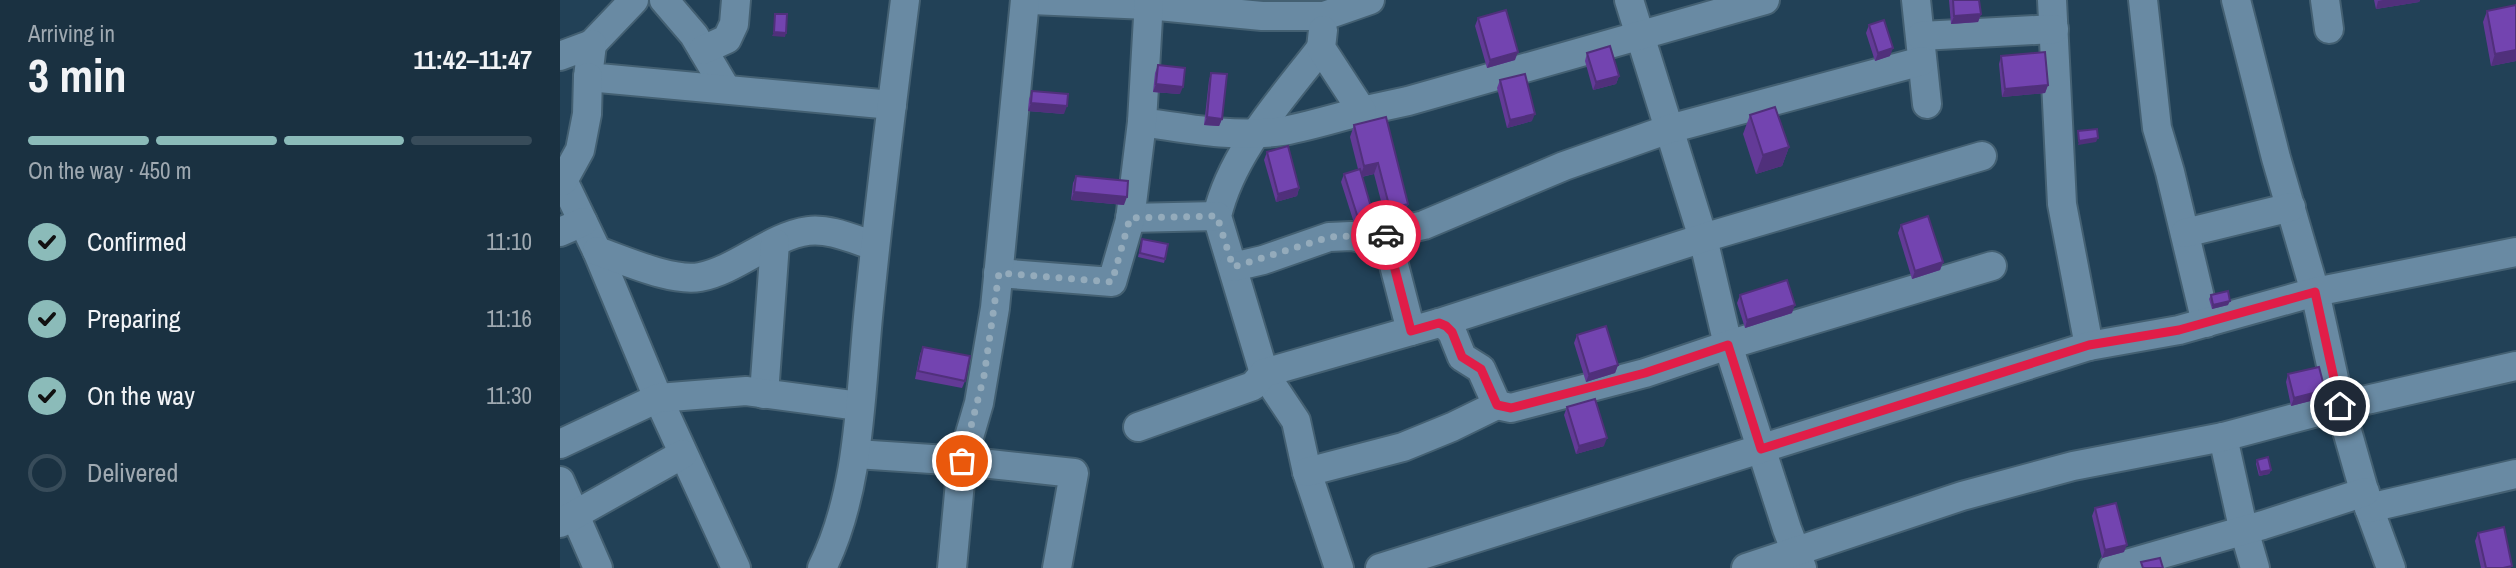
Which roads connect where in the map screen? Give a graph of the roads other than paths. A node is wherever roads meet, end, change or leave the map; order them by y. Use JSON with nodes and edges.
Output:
{"nodes":[{"id":1,"x":664,"y":0,"type":"edge"},
{"id":2,"x":736,"y":0,"type":"edge"},
{"id":3,"x":905,"y":0,"type":"edge"},
{"id":4,"x":1025,"y":0,"type":"edge"},
{"id":5,"x":1031,"y":0,"type":"edge"},
{"id":6,"x":1370,"y":0,"type":"edge"},
{"id":7,"x":1629,"y":0,"type":"edge"},
{"id":8,"x":1765,"y":0,"type":"edge"},
{"id":9,"x":1916,"y":0,"type":"edge"},
{"id":10,"x":2052,"y":0,"type":"edge"},
{"id":11,"x":2143,"y":0,"type":"edge"},
{"id":12,"x":2236,"y":0,"type":"edge"},
{"id":13,"x":2325,"y":0,"type":"edge"},
{"id":14,"x":633,"y":1,"type":"edge"},
{"id":15,"x":1148,"y":3,"type":"edge"},
{"id":16,"x":1264,"y":8,"type":"edge"},
{"id":17,"x":1324,"y":16,"type":"junction"},
{"id":18,"x":2054,"y":29,"type":"junction"},
{"id":19,"x":2329,"y":29,"type":"dead end"},
{"id":20,"x":1639,"y":35,"type":"junction"},
{"id":21,"x":592,"y":44,"type":"junction"},
{"id":22,"x":1321,"y":48,"type":"junction"},
{"id":23,"x":1922,"y":49,"type":"junction"},
{"id":24,"x":703,"y":50,"type":"junction"},
{"id":25,"x":560,"y":56,"type":"edge"},
{"id":26,"x":588,"y":76,"type":"junction"},
{"id":27,"x":726,"y":89,"type":"junction"},
{"id":28,"x":1927,"y":104,"type":"dead end"},
{"id":29,"x":892,"y":105,"type":"junction"},
{"id":30,"x":1362,"y":111,"type":"junction"},
{"id":31,"x":1142,"y":122,"type":"junction"},
{"id":32,"x":1669,"y":129,"type":"junction"},
{"id":33,"x":1257,"y":133,"type":"junction"},
{"id":34,"x":1982,"y":156,"type":"dead end"},
{"id":35,"x":562,"y":178,"type":"edge"},
{"id":36,"x":2291,"y":207,"type":"junction"},
{"id":37,"x":1217,"y":216,"type":"junction"},
{"id":38,"x":1130,"y":218,"type":"junction"},
{"id":39,"x":571,"y":227,"type":"edge"},
{"id":40,"x":2185,"y":233,"type":"junction"},
{"id":41,"x":1386,"y":234,"type":"junction"},
{"id":42,"x":1703,"y":238,"type":"junction"},
{"id":43,"x":775,"y":243,"type":"junction"},
{"id":44,"x":875,"y":246,"type":"junction"},
{"id":45,"x":597,"y":251,"type":"junction"},
{"id":46,"x":2516,"y":252,"type":"edge"},
{"id":47,"x":1992,"y":266,"type":"dead end"},
{"id":48,"x":1233,"y":267,"type":"junction"},
{"id":49,"x":999,"y":273,"type":"junction"},
{"id":50,"x":2315,"y":292,"type":"junction"},
{"id":51,"x":1439,"y":323,"type":"junction"},
{"id":52,"x":2206,"y":323,"type":"junction"},
{"id":53,"x":1411,"y":331,"type":"junction"},
{"id":54,"x":1728,"y":345,"type":"junction"},
{"id":55,"x":2089,"y":345,"type":"junction"},
{"id":56,"x":2516,"y":366,"type":"edge"},
{"id":57,"x":1264,"y":373,"type":"junction"},
{"id":58,"x":764,"y":394,"type":"junction"},
{"id":59,"x":658,"y":398,"type":"junction"},
{"id":60,"x":1497,"y":405,"type":"junction"},
{"id":61,"x":2340,"y":406,"type":"junction"},
{"id":62,"x":859,"y":407,"type":"junction"},
{"id":63,"x":1138,"y":427,"type":"dead end"},
{"id":64,"x":2223,"y":437,"type":"junction"},
{"id":65,"x":560,"y":444,"type":"edge"},
{"id":66,"x":1761,"y":449,"type":"junction"},
{"id":67,"x":683,"y":454,"type":"junction"},
{"id":68,"x":856,"y":454,"type":"junction"},
{"id":69,"x":962,"y":461,"type":"junction"},
{"id":70,"x":1307,"y":472,"type":"junction"},
{"id":71,"x":2516,"y":474,"type":"edge"},
{"id":72,"x":560,"y":481,"type":"edge"},
{"id":73,"x":2367,"y":500,"type":"junction"},
{"id":74,"x":567,"y":519,"type":"edge"},
{"id":75,"x":2244,"y":530,"type":"junction"},
{"id":76,"x":1799,"y":560,"type":"edge"},
{"id":77,"x":598,"y":568,"type":"edge"},
{"id":78,"x":736,"y":568,"type":"edge"},
{"id":79,"x":822,"y":568,"type":"edge"},
{"id":80,"x":952,"y":568,"type":"edge"},
{"id":81,"x":1056,"y":568,"type":"edge"},
{"id":82,"x":1339,"y":568,"type":"edge"},
{"id":83,"x":1380,"y":568,"type":"edge"},
{"id":84,"x":1746,"y":568,"type":"edge"},
{"id":85,"x":2113,"y":568,"type":"edge"},
{"id":86,"x":2255,"y":568,"type":"edge"},
{"id":87,"x":2391,"y":568,"type":"edge"}],
"edges":[{"from":1,"to":24,"type":"street"},
{"from":2,"to":24,"type":"street"},
{"from":3,"to":29,"type":"street"},
{"from":4,"to":49,"type":"street"},
{"from":5,"to":15,"type":"street"},
{"from":6,"to":17,"type":"street"},
{"from":7,"to":20,"type":"street"},
{"from":8,"to":20,"type":"street"},
{"from":9,"to":23,"type":"street"},
{"from":10,"to":18,"type":"street"},
{"from":11,"to":40,"type":"street"},
{"from":12,"to":36,"type":"street"},
{"from":13,"to":19,"type":"street"},
{"from":14,"to":21,"type":"street"},
{"from":15,"to":16,"type":"street"},
{"from":15,"to":31,"type":"street"},
{"from":16,"to":17,"type":"street"},
{"from":17,"to":22,"type":"street"},
{"from":18,"to":23,"type":"street"},
{"from":18,"to":55,"type":"street"},
{"from":20,"to":30,"type":"street"},
{"from":20,"to":32,"type":"street"},
{"from":21,"to":25,"type":"street"},
{"from":21,"to":26,"type":"street"},
{"from":22,"to":30,"type":"street"},
{"from":22,"to":33,"type":"street"},
{"from":23,"to":28,"type":"street"},
{"from":23,"to":32,"type":"street"},
{"from":24,"to":27,"type":"street"},
{"from":26,"to":27,"type":"street"},
{"from":26,"to":35,"type":"street"},
{"from":27,"to":29,"type":"street"},
{"from":29,"to":44,"type":"street"},
{"from":30,"to":33,"type":"street"},
{"from":31,"to":33,"type":"street"},
{"from":31,"to":38,"type":"street"},
{"from":32,"to":41,"type":"street"},
{"from":32,"to":42,"type":"street"},
{"from":33,"to":37,"type":"street"},
{"from":34,"to":42,"type":"street"},
{"from":35,"to":39,"type":"street"},
{"from":36,"to":40,"type":"street"},
{"from":36,"to":50,"type":"street"},
{"from":37,"to":38,"type":"street"},
{"from":37,"to":48,"type":"street"},
{"from":38,"to":49,"type":"street"},
{"from":39,"to":45,"type":"street"},
{"from":40,"to":52,"type":"street"},
{"from":41,"to":48,"type":"street"},
{"from":41,"to":53,"type":"street"},
{"from":42,"to":51,"type":"street"},
{"from":42,"to":54,"type":"street"},
{"from":43,"to":44,"type":"street"},
{"from":43,"to":45,"type":"street"},
{"from":43,"to":58,"type":"street"},
{"from":44,"to":62,"type":"street"},
{"from":45,"to":59,"type":"street"},
{"from":46,"to":50,"type":"street"},
{"from":47,"to":54,"type":"street"},
{"from":48,"to":57,"type":"street"},
{"from":49,"to":69,"type":"street"},
{"from":50,"to":52,"type":"street"},
{"from":50,"to":61,"type":"street"},
{"from":51,"to":53,"type":"street"},
{"from":51,"to":60,"type":"street"},
{"from":52,"to":55,"type":"street"},
{"from":53,"to":57,"type":"street"},
{"from":54,"to":60,"type":"street"},
{"from":54,"to":66,"type":"street"},
{"from":55,"to":66,"type":"street"},
{"from":56,"to":61,"type":"street"},
{"from":57,"to":63,"type":"street"},
{"from":57,"to":70,"type":"street"},
{"from":58,"to":59,"type":"street"},
{"from":58,"to":62,"type":"street"},
{"from":59,"to":65,"type":"street"},
{"from":59,"to":67,"type":"street"},
{"from":60,"to":70,"type":"street"},
{"from":61,"to":64,"type":"street"},
{"from":61,"to":73,"type":"street"},
{"from":62,"to":68,"type":"street"},
{"from":64,"to":75,"type":"street"},
{"from":64,"to":76,"type":"street"},
{"from":66,"to":76,"type":"street"},
{"from":66,"to":83,"type":"street"},
{"from":67,"to":74,"type":"street"},
{"from":67,"to":78,"type":"street"},
{"from":68,"to":69,"type":"street"},
{"from":68,"to":79,"type":"street"},
{"from":69,"to":80,"type":"street"},
{"from":69,"to":81,"type":"street"},
{"from":70,"to":82,"type":"street"},
{"from":71,"to":73,"type":"street"},
{"from":72,"to":74,"type":"street"},
{"from":73,"to":75,"type":"street"},
{"from":73,"to":87,"type":"street"},
{"from":74,"to":77,"type":"street"},
{"from":75,"to":85,"type":"street"},
{"from":75,"to":86,"type":"street"},
{"from":76,"to":84,"type":"street"}]}
